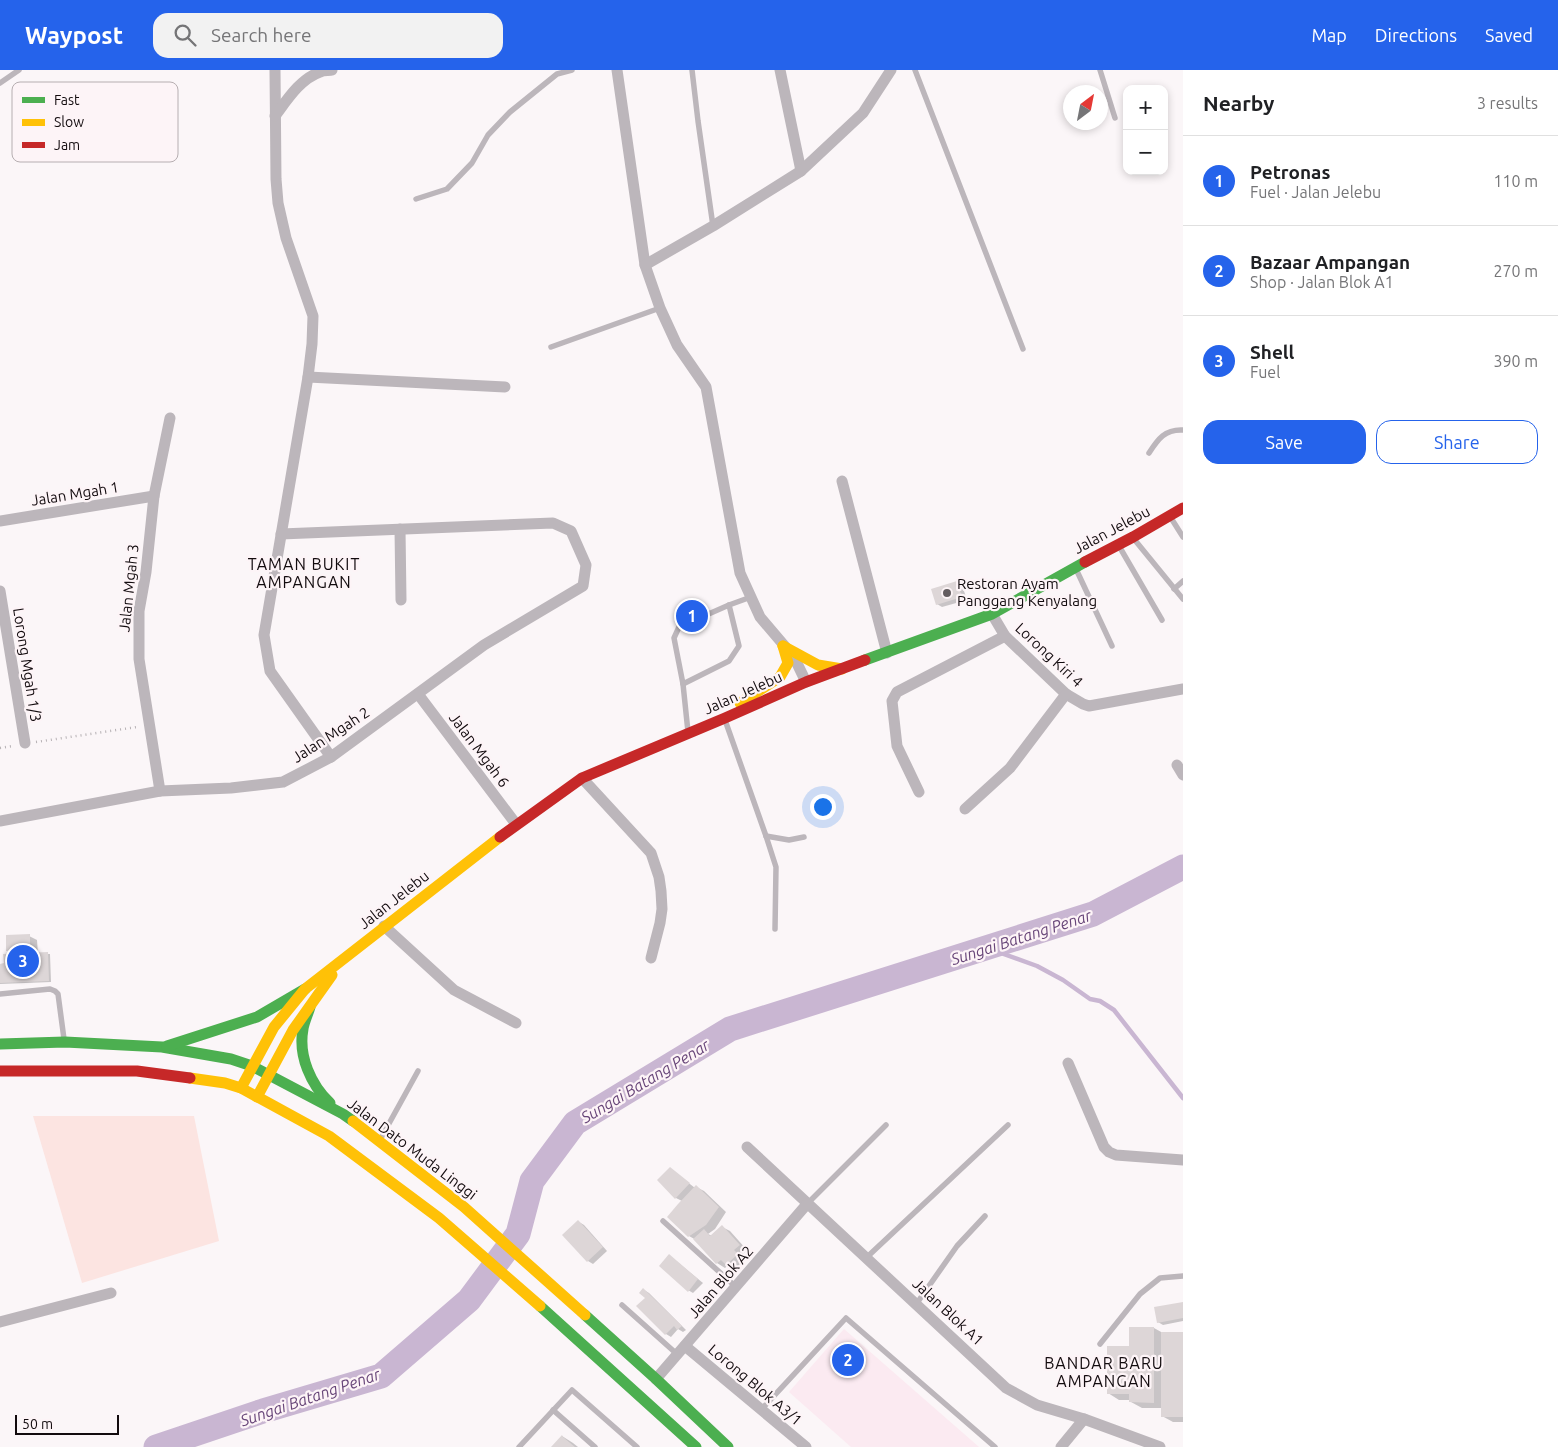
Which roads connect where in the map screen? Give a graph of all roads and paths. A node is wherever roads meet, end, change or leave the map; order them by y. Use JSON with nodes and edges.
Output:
{"nodes":[{"id":1,"x":19,"y":70,"type":"edge"},
{"id":2,"x":275,"y":70,"type":"edge"},
{"id":3,"x":332,"y":70,"type":"edge"},
{"id":4,"x":572,"y":70,"type":"edge"},
{"id":5,"x":617,"y":70,"type":"edge"},
{"id":6,"x":692,"y":70,"type":"edge"},
{"id":7,"x":780,"y":70,"type":"edge"},
{"id":8,"x":891,"y":70,"type":"edge"},
{"id":9,"x":915,"y":70,"type":"edge"},
{"id":10,"x":1100,"y":70,"type":"edge"},
{"id":11,"x":0,"y":83,"type":"edge"},
{"id":12,"x":275,"y":116,"type":"junction"},
{"id":13,"x":1115,"y":118,"type":"dead end"},
{"id":14,"x":801,"y":170,"type":"junction"},
{"id":15,"x":416,"y":199,"type":"dead end"},
{"id":16,"x":713,"y":226,"type":"junction"},
{"id":17,"x":645,"y":265,"type":"junction"},
{"id":18,"x":660,"y":308,"type":"junction"},
{"id":19,"x":551,"y":347,"type":"dead end"},
{"id":20,"x":1023,"y":349,"type":"dead end"},
{"id":21,"x":308,"y":377,"type":"junction"},
{"id":22,"x":505,"y":387,"type":"dead end"},
{"id":23,"x":170,"y":418,"type":"dead end"},
{"id":24,"x":1183,"y":430,"type":"edge"},
{"id":25,"x":1149,"y":453,"type":"dead end"},
{"id":26,"x":842,"y":481,"type":"dead end"},
{"id":27,"x":154,"y":496,"type":"junction"},
{"id":28,"x":1183,"y":508,"type":"edge"},
{"id":29,"x":1170,"y":516,"type":"junction"},
{"id":30,"x":0,"y":521,"type":"edge"},
{"id":31,"x":400,"y":529,"type":"junction"},
{"id":32,"x":281,"y":534,"type":"junction"},
{"id":33,"x":1133,"y":537,"type":"junction"},
{"id":34,"x":1183,"y":537,"type":"edge"},
{"id":35,"x":1118,"y":544,"type":"junction"},
{"id":36,"x":1075,"y":567,"type":"junction"},
{"id":37,"x":1183,"y":581,"type":"edge"},
{"id":38,"x":1174,"y":588,"type":"junction"},
{"id":39,"x":0,"y":591,"type":"edge"},
{"id":40,"x":751,"y":597,"type":"junction"},
{"id":41,"x":1183,"y":599,"type":"edge"},
{"id":42,"x":402,"y":600,"type":"dead end"},
{"id":43,"x":729,"y":604,"type":"junction"},
{"id":44,"x":992,"y":614,"type":"junction"},
{"id":45,"x":1162,"y":620,"type":"dead end"},
{"id":46,"x":1005,"y":636,"type":"junction"},
{"id":47,"x":783,"y":646,"type":"junction"},
{"id":48,"x":1112,"y":646,"type":"dead end"},
{"id":49,"x":887,"y":653,"type":"junction"},
{"id":50,"x":844,"y":669,"type":"junction"},
{"id":51,"x":806,"y":682,"type":"junction"},
{"id":52,"x":683,"y":684,"type":"junction"},
{"id":53,"x":1183,"y":688,"type":"edge"},
{"id":54,"x":418,"y":694,"type":"junction"},
{"id":55,"x":1066,"y":694,"type":"junction"},
{"id":56,"x":725,"y":718,"type":"junction"},
{"id":57,"x":150,"y":725,"type":"junction"},
{"id":58,"x":704,"y":727,"type":"junction"},
{"id":59,"x":689,"y":734,"type":"junction"},
{"id":60,"x":25,"y":743,"type":"junction"},
{"id":61,"x":0,"y":748,"type":"edge"},
{"id":62,"x":331,"y":757,"type":"junction"},
{"id":63,"x":582,"y":778,"type":"junction"},
{"id":64,"x":160,"y":791,"type":"junction"},
{"id":65,"x":919,"y":792,"type":"dead end"},
{"id":66,"x":965,"y":809,"type":"dead end"},
{"id":67,"x":0,"y":821,"type":"edge"},
{"id":68,"x":516,"y":824,"type":"junction"},
{"id":69,"x":766,"y":836,"type":"junction"},
{"id":70,"x":804,"y":837,"type":"dead end"},
{"id":71,"x":384,"y":926,"type":"junction"},
{"id":72,"x":775,"y":929,"type":"dead end"},
{"id":73,"x":346,"y":957,"type":"junction"},
{"id":74,"x":650,"y":958,"type":"dead end"},
{"id":75,"x":305,"y":989,"type":"junction"},
{"id":76,"x":0,"y":994,"type":"edge"},
{"id":77,"x":310,"y":1007,"type":"junction"},
{"id":78,"x":516,"y":1023,"type":"dead end"},
{"id":79,"x":65,"y":1042,"type":"junction"},
{"id":80,"x":0,"y":1044,"type":"edge"},
{"id":81,"x":162,"y":1047,"type":"junction"},
{"id":82,"x":1068,"y":1063,"type":"dead end"},
{"id":83,"x":252,"y":1066,"type":"junction"},
{"id":84,"x":0,"y":1071,"type":"edge"},
{"id":85,"x":418,"y":1071,"type":"dead end"},
{"id":86,"x":268,"y":1074,"type":"junction"},
{"id":87,"x":240,"y":1088,"type":"junction"},
{"id":88,"x":257,"y":1097,"type":"junction"},
{"id":89,"x":343,"y":1114,"type":"junction"},
{"id":90,"x":886,"y":1125,"type":"dead end"},
{"id":91,"x":1008,"y":1125,"type":"dead end"},
{"id":92,"x":379,"y":1142,"type":"junction"},
{"id":93,"x":747,"y":1147,"type":"dead end"},
{"id":94,"x":1183,"y":1160,"type":"edge"},
{"id":95,"x":807,"y":1204,"type":"junction"},
{"id":96,"x":985,"y":1216,"type":"dead end"},
{"id":97,"x":663,"y":1220,"type":"dead end"},
{"id":98,"x":866,"y":1258,"type":"junction"},
{"id":99,"x":1183,"y":1276,"type":"edge"},
{"id":100,"x":736,"y":1287,"type":"junction"},
{"id":101,"x":111,"y":1293,"type":"dead end"},
{"id":102,"x":917,"y":1303,"type":"junction"},
{"id":103,"x":622,"y":1304,"type":"dead end"},
{"id":104,"x":0,"y":1322,"type":"edge"},
{"id":105,"x":1100,"y":1344,"type":"dead end"},
{"id":106,"x":682,"y":1351,"type":"junction"},
{"id":107,"x":656,"y":1380,"type":"junction"},
{"id":108,"x":553,"y":1410,"type":"junction"},
{"id":109,"x":761,"y":1410,"type":"junction"},
{"id":110,"x":1084,"y":1419,"type":"junction"},
{"id":111,"x":519,"y":1447,"type":"edge"},
{"id":112,"x":596,"y":1447,"type":"edge"},
{"id":113,"x":638,"y":1447,"type":"edge"},
{"id":114,"x":696,"y":1447,"type":"edge"},
{"id":115,"x":728,"y":1447,"type":"edge"},
{"id":116,"x":806,"y":1447,"type":"edge"},
{"id":117,"x":994,"y":1447,"type":"edge"},
{"id":118,"x":1062,"y":1447,"type":"edge"},
{"id":119,"x":1160,"y":1447,"type":"edge"}],
"edges":[{"from":1,"to":11,"type":"lane"},
{"from":2,"to":12,"type":"street"},
{"from":3,"to":12,"type":"street"},
{"from":4,"to":15,"type":"lane"},
{"from":5,"to":17,"type":"street"},
{"from":6,"to":16,"type":"lane"},
{"from":7,"to":14,"type":"street"},
{"from":8,"to":14,"type":"street"},
{"from":9,"to":20,"type":"lane"},
{"from":10,"to":13,"type":"lane"},
{"from":12,"to":21,"type":"street"},
{"from":14,"to":16,"type":"street"},
{"from":16,"to":17,"type":"street"},
{"from":17,"to":18,"type":"street"},
{"from":18,"to":19,"type":"lane"},
{"from":18,"to":40,"type":"street"},
{"from":21,"to":22,"type":"street"},
{"from":21,"to":32,"type":"street"},
{"from":23,"to":27,"type":"street","name":"Jalan Mgah 3"},
{"from":24,"to":25,"type":"lane"},
{"from":26,"to":49,"type":"street"},
{"from":27,"to":30,"type":"street","name":"Jalan Mgah 1"},
{"from":27,"to":57,"type":"street","name":"Jalan Mgah 3"},
{"from":28,"to":29,"type":"main road","name":"Jalan Jelebu"},
{"from":29,"to":33,"type":"main road","name":"Jalan Jelebu"},
{"from":29,"to":34,"type":"lane"},
{"from":31,"to":32,"type":"street"},
{"from":31,"to":42,"type":"street"},
{"from":31,"to":54,"type":"street","name":"Jalan Mgah 2"},
{"from":32,"to":62,"type":"street"},
{"from":33,"to":35,"type":"main road","name":"Jalan Jelebu"},
{"from":33,"to":38,"type":"lane"},
{"from":35,"to":36,"type":"main road","name":"Jalan Jelebu"},
{"from":35,"to":45,"type":"lane"},
{"from":36,"to":44,"type":"main road","name":"Jalan Jelebu"},
{"from":36,"to":48,"type":"lane"},
{"from":37,"to":38,"type":"lane"},
{"from":38,"to":41,"type":"lane"},
{"from":39,"to":60,"type":"street","name":"Lorong Mgah 1/3"},
{"from":40,"to":43,"type":"lane"},
{"from":40,"to":47,"type":"street"},
{"from":43,"to":52,"type":"lane"},
{"from":43,"to":52,"type":"lane"},
{"from":44,"to":46,"type":"street","name":"Lorong Kiri 4"},
{"from":44,"to":49,"type":"main road","name":"Jalan Jelebu"},
{"from":46,"to":55,"type":"street","name":"Lorong Kiri 4"},
{"from":46,"to":65,"type":"street"},
{"from":47,"to":50,"type":"main road"},
{"from":47,"to":51,"type":"street"},
{"from":47,"to":58,"type":"main road"},
{"from":49,"to":50,"type":"main road","name":"Jalan Jelebu"},
{"from":50,"to":51,"type":"main road","name":"Jalan Jelebu"},
{"from":51,"to":56,"type":"main road","name":"Jalan Jelebu"},
{"from":52,"to":59,"type":"lane"},
{"from":53,"to":55,"type":"street","name":"Lorong Kiri 4"},
{"from":54,"to":62,"type":"street","name":"Jalan Mgah 2"},
{"from":54,"to":68,"type":"street","name":"Jalan Mgah 6"},
{"from":55,"to":66,"type":"street"},
{"from":56,"to":58,"type":"main road","name":"Jalan Jelebu"},
{"from":56,"to":69,"type":"lane"},
{"from":57,"to":60,"type":"path"},
{"from":57,"to":64,"type":"street","name":"Jalan Mgah 3"},
{"from":58,"to":59,"type":"main road","name":"Jalan Jelebu"},
{"from":59,"to":63,"type":"main road","name":"Jalan Jelebu"},
{"from":60,"to":61,"type":"path"},
{"from":62,"to":64,"type":"street","name":"Jalan Mgah 2"},
{"from":63,"to":68,"type":"main road","name":"Jalan Jelebu"},
{"from":63,"to":74,"type":"street"},
{"from":64,"to":67,"type":"street","name":"Jalan Mgah 2"},
{"from":68,"to":71,"type":"main road","name":"Jalan Jelebu"},
{"from":69,"to":70,"type":"lane"},
{"from":69,"to":72,"type":"lane"},
{"from":71,"to":73,"type":"main road","name":"Jalan Jelebu"},
{"from":71,"to":78,"type":"street"},
{"from":73,"to":75,"type":"main road","name":"Jalan Jelebu"},
{"from":73,"to":77,"type":"main road","name":"Jalan Jelebu"},
{"from":75,"to":81,"type":"main road"},
{"from":75,"to":83,"type":"main road","name":"Jalan Jelebu"},
{"from":76,"to":79,"type":"lane"},
{"from":77,"to":86,"type":"main road","name":"Jalan Jelebu"},
{"from":77,"to":89,"type":"main road"},
{"from":79,"to":80,"type":"main road","name":"Jalan Dato Muda Linggi"},
{"from":79,"to":81,"type":"main road","name":"Jalan Dato Muda Linggi"},
{"from":81,"to":83,"type":"main road","name":"Jalan Dato Muda Linggi"},
{"from":82,"to":94,"type":"street"},
{"from":83,"to":86,"type":"main road","name":"Jalan Dato Muda Linggi"},
{"from":83,"to":87,"type":"main road","name":"Jalan Jelebu"},
{"from":84,"to":87,"type":"main road"},
{"from":85,"to":92,"type":"lane"},
{"from":86,"to":88,"type":"main road","name":"Jalan Jelebu"},
{"from":86,"to":89,"type":"main road","name":"Jalan Dato Muda Linggi"},
{"from":87,"to":88,"type":"main road"},
{"from":88,"to":114,"type":"main road"},
{"from":89,"to":92,"type":"main road","name":"Jalan Dato Muda Linggi"},
{"from":90,"to":95,"type":"lane"},
{"from":91,"to":98,"type":"lane"},
{"from":92,"to":107,"type":"main road","name":"Jalan Dato Muda Linggi"},
{"from":93,"to":95,"type":"street","name":"Jalan Blok A1"},
{"from":95,"to":98,"type":"street","name":"Jalan Blok A1"},
{"from":95,"to":100,"type":"street","name":"Jalan Blok A2"},
{"from":96,"to":102,"type":"lane"},
{"from":97,"to":100,"type":"lane"},
{"from":98,"to":102,"type":"street","name":"Jalan Blok A1"},
{"from":99,"to":105,"type":"lane"},
{"from":100,"to":106,"type":"street","name":"Jalan Blok A2"},
{"from":101,"to":104,"type":"street"},
{"from":102,"to":110,"type":"street","name":"Jalan Blok A1"},
{"from":103,"to":106,"type":"lane"},
{"from":106,"to":107,"type":"street","name":"Jalan Blok A2"},
{"from":106,"to":109,"type":"street","name":"Lorong Blok A3/1"},
{"from":107,"to":115,"type":"main road","name":"Jalan Dato Muda Linggi"},
{"from":108,"to":111,"type":"lane"},
{"from":108,"to":112,"type":"lane"},
{"from":108,"to":113,"type":"lane"},
{"from":109,"to":116,"type":"street","name":"Lorong Blok A3/1"},
{"from":109,"to":117,"type":"lane"},
{"from":110,"to":118,"type":"street"},
{"from":110,"to":119,"type":"street","name":"Jalan Blok A1"}]}
